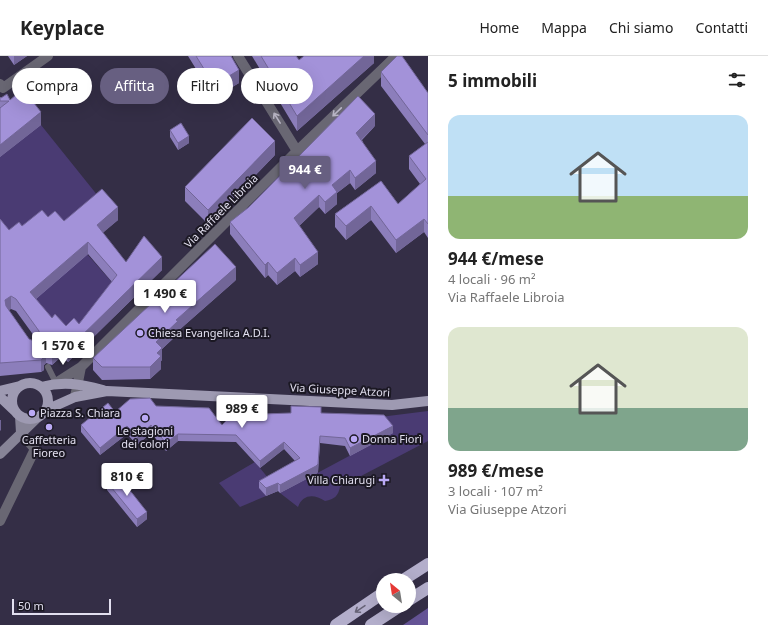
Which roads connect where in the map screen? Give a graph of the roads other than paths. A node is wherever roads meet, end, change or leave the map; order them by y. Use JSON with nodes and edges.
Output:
{"nodes":[{"id":1,"x":48,"y":56,"type":"edge"},
{"id":2,"x":238,"y":56,"type":"edge"},
{"id":3,"x":396,"y":56,"type":"edge"},
{"id":4,"x":3,"y":90,"type":"edge"},
{"id":5,"x":297,"y":151,"type":"junction"},
{"id":6,"x":48,"y":367,"type":"dead end"},
{"id":7,"x":81,"y":367,"type":"junction"},
{"id":8,"x":56,"y":383,"type":"junction"},
{"id":9,"x":78,"y":384,"type":"junction"},
{"id":10,"x":20,"y":386,"type":"junction"},
{"id":11,"x":41,"y":387,"type":"junction"},
{"id":12,"x":0,"y":390,"type":"edge"},
{"id":13,"x":107,"y":391,"type":"junction"},
{"id":14,"x":0,"y":397,"type":"edge"},
{"id":15,"x":76,"y":397,"type":"junction"},
{"id":16,"x":428,"y":401,"type":"edge"},
{"id":17,"x":46,"y":410,"type":"junction"},
{"id":18,"x":18,"y":414,"type":"junction"},
{"id":19,"x":37,"y":418,"type":"junction"},
{"id":20,"x":21,"y":433,"type":"junction"},
{"id":21,"x":0,"y":454,"type":"edge"},
{"id":22,"x":0,"y":521,"type":"edge"},
{"id":23,"x":428,"y":564,"type":"edge"},
{"id":24,"x":414,"y":573,"type":"edge"},
{"id":25,"x":428,"y":588,"type":"edge"},
{"id":26,"x":416,"y":596,"type":"edge"},
{"id":27,"x":376,"y":598,"type":"edge"},
{"id":28,"x":389,"y":613,"type":"edge"},
{"id":29,"x":336,"y":625,"type":"edge"},
{"id":30,"x":371,"y":625,"type":"edge"}],
"edges":[{"from":1,"to":4,"type":"street"},
{"from":5,"to":2,"type":"street","one_way":true},
{"from":3,"to":5,"type":"street","name":"Via Raffaele Libroia","one_way":true},
{"from":5,"to":7,"type":"street","name":"Via Raffaele Libroia"},
{"from":6,"to":8,"type":"lane"},
{"from":7,"to":8,"type":"street","name":"Via Raffaele Libroia"},
{"from":7,"to":9,"type":"street"},
{"from":8,"to":9,"type":"main road","name":"Via Giuseppe Atzori"},
{"from":8,"to":11,"type":"main road","name":"Via Giuseppe Atzori"},
{"from":9,"to":13,"type":"main road","name":"Via Giuseppe Atzori"},
{"from":9,"to":15,"type":"street"},
{"from":10,"to":11,"type":"main road","name":"Via Giuseppe Atzori"},
{"from":10,"to":12,"type":"main road","name":"Via Giuseppe Atzori"},
{"from":10,"to":18,"type":"main road"},
{"from":11,"to":17,"type":"main road"},
{"from":13,"to":15,"type":"main road","name":"Via Giuseppe Atzori"},
{"from":13,"to":16,"type":"main road","name":"Via Giuseppe Atzori"},
{"from":14,"to":18,"type":"main road"},
{"from":15,"to":17,"type":"main road","name":"Via Giuseppe Atzori"},
{"from":17,"to":19,"type":"main road","name":"Via Giuseppe Atzori"},
{"from":18,"to":19,"type":"main road"},
{"from":18,"to":20,"type":"street"},
{"from":19,"to":20,"type":"street"},
{"from":20,"to":21,"type":"street"},
{"from":20,"to":22,"type":"street"},
{"from":23,"to":24,"type":"highway"},
{"from":25,"to":26,"type":"highway"},
{"from":27,"to":29,"type":"highway","one_way":true},
{"from":28,"to":30,"type":"highway"}]}
